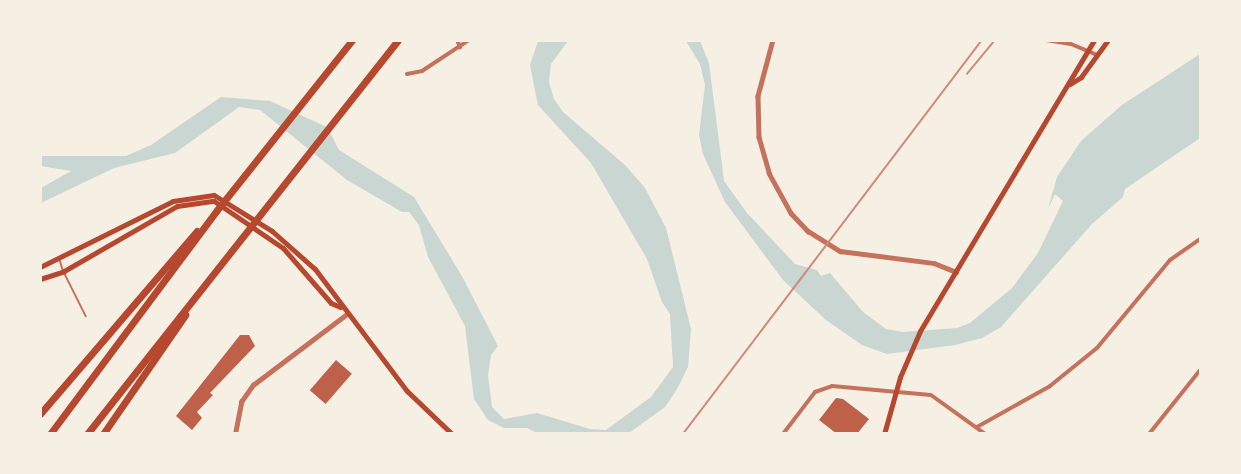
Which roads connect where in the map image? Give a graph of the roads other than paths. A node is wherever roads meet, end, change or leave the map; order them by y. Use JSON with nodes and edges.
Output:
{"nodes":[{"id":1,"x":352,"y":40,"type":"edge"},
{"id":2,"x":398,"y":40,"type":"edge"},
{"id":3,"x":457,"y":40,"type":"edge"},
{"id":4,"x":469,"y":40,"type":"edge"},
{"id":5,"x":773,"y":40,"type":"edge"},
{"id":6,"x":1046,"y":40,"type":"edge"},
{"id":7,"x":1094,"y":40,"type":"edge"},
{"id":8,"x":1108,"y":40,"type":"edge"},
{"id":9,"x":460,"y":47,"type":"junction"},
{"id":10,"x":1088,"y":51,"type":"junction"},
{"id":11,"x":1097,"y":55,"type":"junction"},
{"id":12,"x":407,"y":74,"type":"dead end"},
{"id":13,"x":1070,"y":84,"type":"junction"},
{"id":14,"x":217,"y":210,"type":"junction"},
{"id":15,"x":1200,"y":239,"type":"edge"},
{"id":16,"x":59,"y":259,"type":"junction"},
{"id":17,"x":40,"y":267,"type":"edge"},
{"id":18,"x":64,"y":271,"type":"junction"},
{"id":19,"x":956,"y":272,"type":"junction"},
{"id":20,"x":40,"y":279,"type":"edge"},
{"id":21,"x":208,"y":280,"type":"junction"},
{"id":22,"x":340,"y":307,"type":"junction"},
{"id":23,"x":347,"y":314,"type":"junction"},
{"id":24,"x":86,"y":316,"type":"dead end"},
{"id":25,"x":1200,"y":370,"type":"edge"},
{"id":26,"x":42,"y":410,"type":"edge"},
{"id":27,"x":977,"y":427,"type":"junction"},
{"id":28,"x":50,"y":434,"type":"edge"},
{"id":29,"x":87,"y":434,"type":"edge"},
{"id":30,"x":103,"y":434,"type":"edge"},
{"id":31,"x":235,"y":434,"type":"edge"},
{"id":32,"x":452,"y":434,"type":"edge"},
{"id":33,"x":783,"y":434,"type":"edge"},
{"id":34,"x":884,"y":434,"type":"edge"},
{"id":35,"x":985,"y":434,"type":"edge"},
{"id":36,"x":1149,"y":434,"type":"edge"}],
"edges":[{"from":1,"to":14,"type":"highway"},
{"from":2,"to":21,"type":"highway"},
{"from":3,"to":9,"type":"street"},
{"from":4,"to":9,"type":"street"},
{"from":5,"to":19,"type":"street"},
{"from":6,"to":10,"type":"street"},
{"from":7,"to":10,"type":"main road"},
{"from":8,"to":11,"type":"main road"},
{"from":9,"to":12,"type":"street"},
{"from":10,"to":11,"type":"street"},
{"from":10,"to":13,"type":"main road"},
{"from":11,"to":13,"type":"main road"},
{"from":13,"to":19,"type":"main road"},
{"from":14,"to":26,"type":"highway"},
{"from":14,"to":28,"type":"highway"},
{"from":15,"to":27,"type":"street"},
{"from":16,"to":17,"type":"main road"},
{"from":16,"to":18,"type":"lane"},
{"from":16,"to":22,"type":"main road"},
{"from":18,"to":20,"type":"main road"},
{"from":18,"to":22,"type":"main road"},
{"from":18,"to":24,"type":"lane"},
{"from":19,"to":34,"type":"main road"},
{"from":21,"to":29,"type":"highway"},
{"from":21,"to":30,"type":"highway"},
{"from":22,"to":23,"type":"main road"},
{"from":23,"to":31,"type":"street"},
{"from":23,"to":32,"type":"main road"},
{"from":25,"to":36,"type":"street"},
{"from":27,"to":33,"type":"street"},
{"from":27,"to":35,"type":"street"}]}
